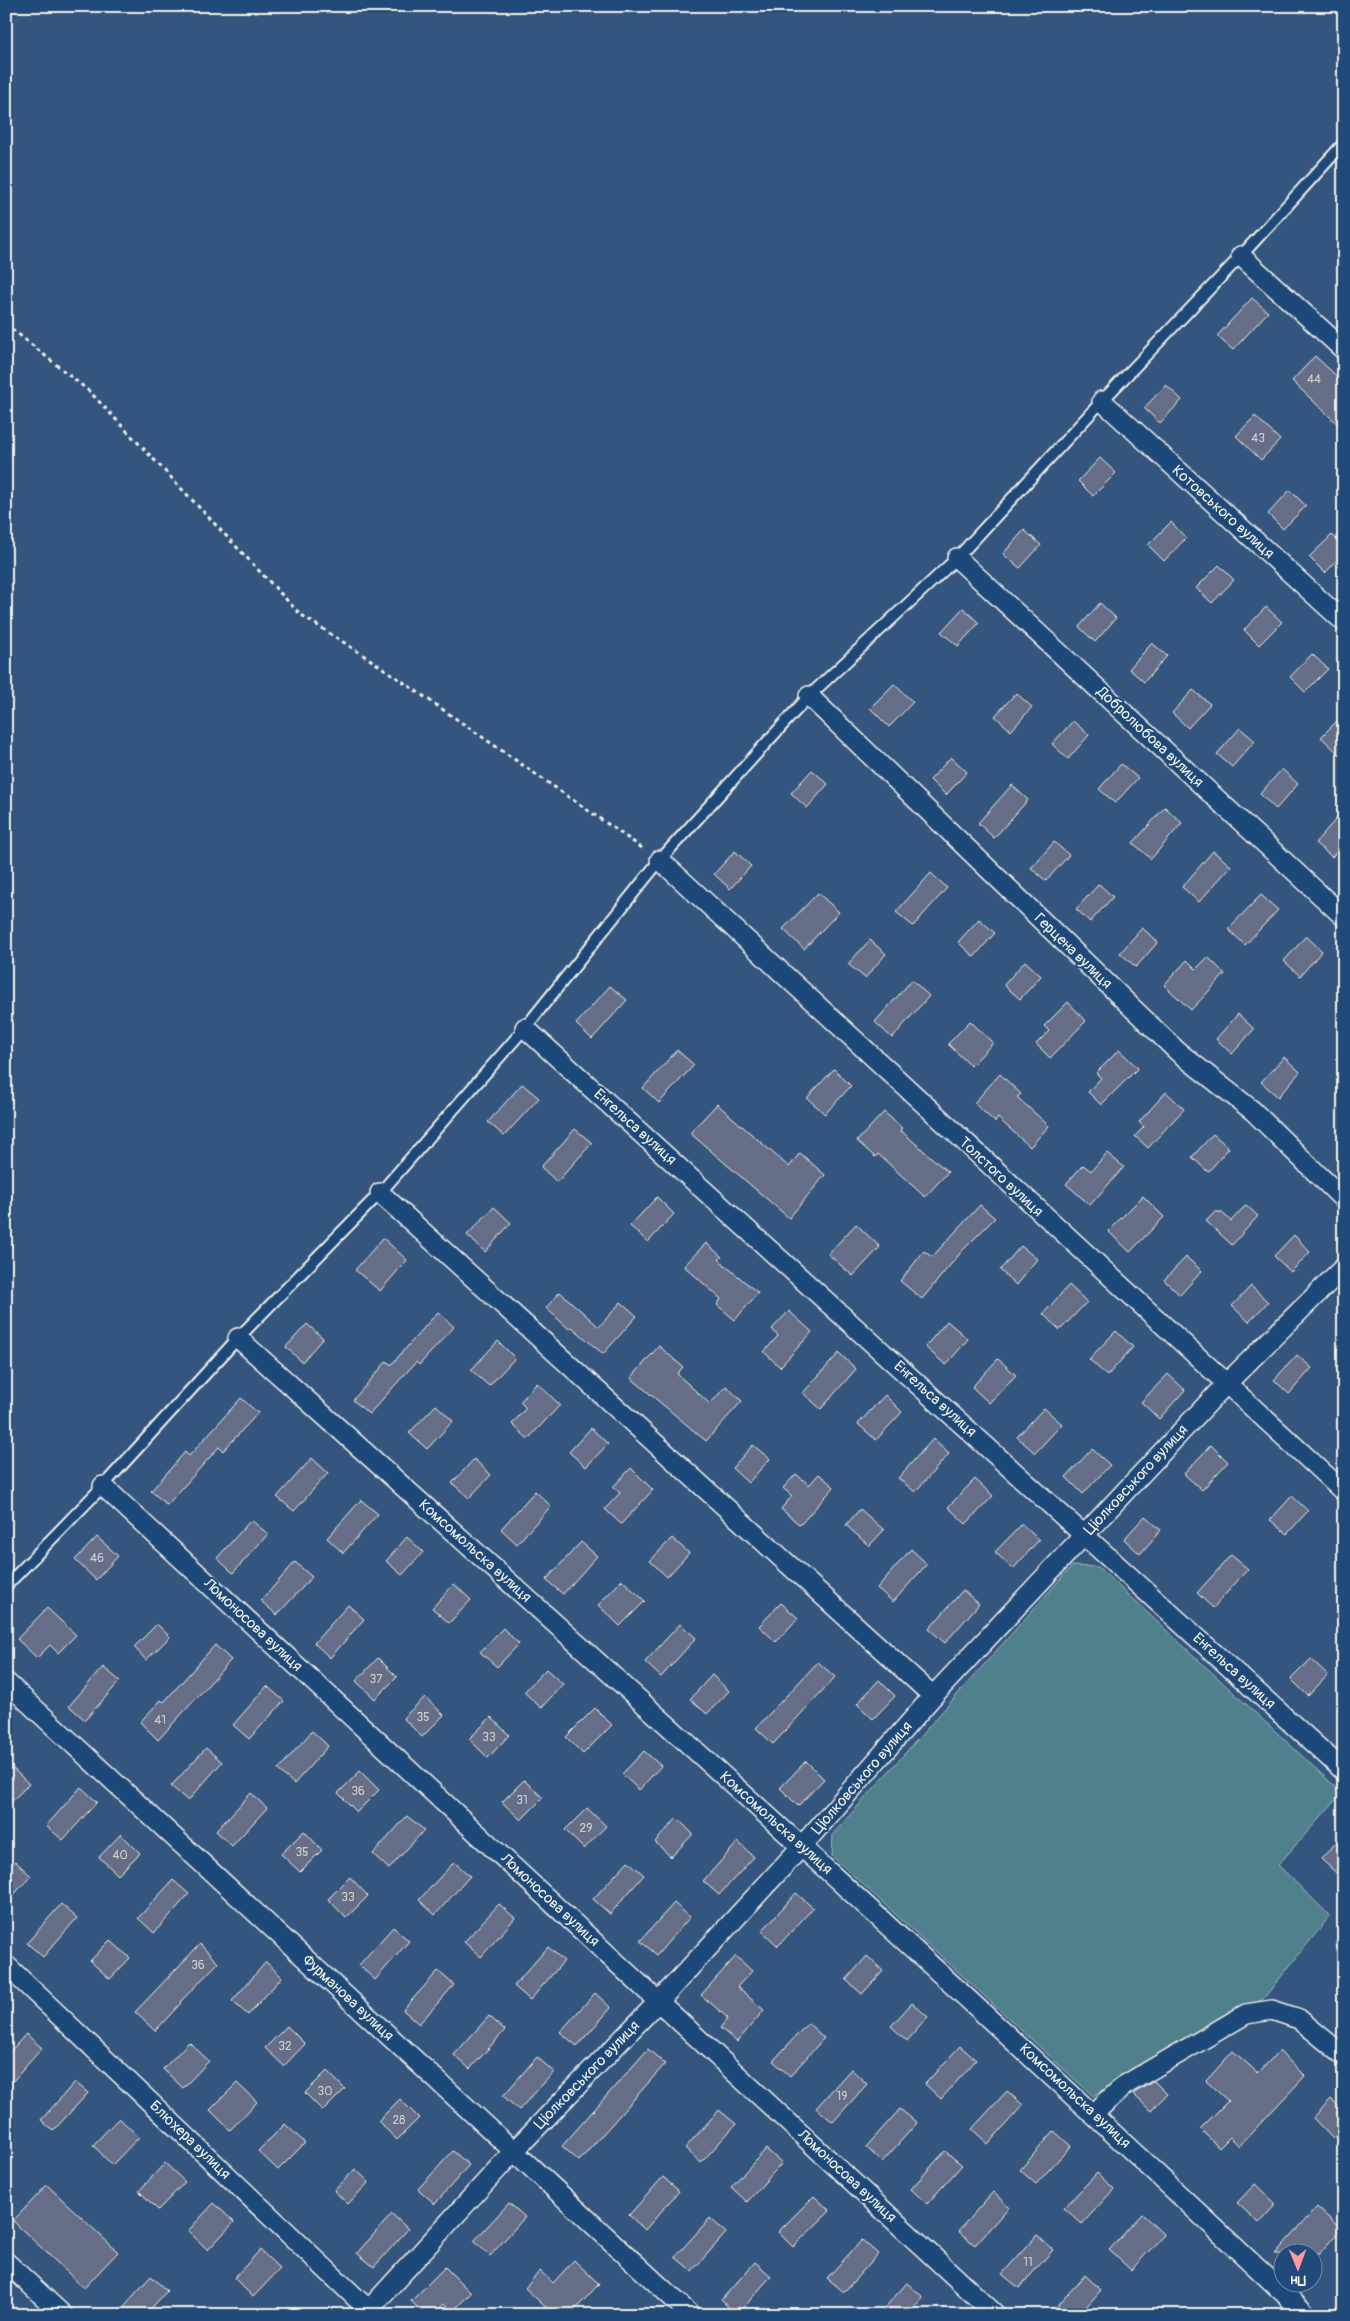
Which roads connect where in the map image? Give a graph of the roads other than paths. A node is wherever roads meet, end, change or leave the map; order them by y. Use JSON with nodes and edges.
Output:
{"nodes":[{"id":1,"x":1344,"y":143,"type":"edge"},
{"id":2,"x":1241,"y":256,"type":"junction"},
{"id":3,"x":1344,"y":350,"type":"edge"},
{"id":4,"x":1102,"y":401,"type":"junction"},
{"id":5,"x":957,"y":558,"type":"junction"},
{"id":6,"x":1344,"y":622,"type":"edge"},
{"id":7,"x":809,"y":696,"type":"junction"},
{"id":8,"x":660,"y":860,"type":"junction"},
{"id":9,"x":1344,"y":917,"type":"edge"},
{"id":10,"x":525,"y":1028,"type":"junction"},
{"id":11,"x":380,"y":1193,"type":"junction"},
{"id":12,"x":1344,"y":1200,"type":"edge"},
{"id":13,"x":1344,"y":1267,"type":"edge"},
{"id":14,"x":238,"y":1338,"type":"junction"},
{"id":15,"x":1226,"y":1385,"type":"junction"},
{"id":16,"x":103,"y":1486,"type":"junction"},
{"id":17,"x":1344,"y":1492,"type":"edge"},
{"id":18,"x":1085,"y":1535,"type":"junction"},
{"id":19,"x":6,"y":1586,"type":"edge"},
{"id":20,"x":6,"y":1682,"type":"edge"},
{"id":21,"x":933,"y":1696,"type":"junction"},
{"id":22,"x":1344,"y":1771,"type":"edge"},
{"id":23,"x":802,"y":1846,"type":"junction"},
{"id":24,"x":6,"y":1965,"type":"edge"},
{"id":25,"x":659,"y":2001,"type":"junction"},
{"id":26,"x":1344,"y":2056,"type":"edge"},
{"id":27,"x":1094,"y":2113,"type":"junction"},
{"id":28,"x":514,"y":2152,"type":"junction"},
{"id":29,"x":6,"y":2262,"type":"edge"},
{"id":30,"x":369,"y":2313,"type":"edge"},
{"id":31,"x":63,"y":2315,"type":"edge"},
{"id":32,"x":691,"y":2315,"type":"edge"},
{"id":33,"x":996,"y":2315,"type":"edge"},
{"id":34,"x":1308,"y":2315,"type":"edge"}],
"edges":[{"from":1,"to":2,"type":"lane"},
{"from":2,"to":3,"type":"street"},
{"from":2,"to":4,"type":"lane"},
{"from":4,"to":5,"type":"lane"},
{"from":4,"to":6,"type":"street","name":"Котовського вулиця"},
{"from":5,"to":7,"type":"lane"},
{"from":5,"to":9,"type":"street","name":"Добролюбова вулиця"},
{"from":7,"to":8,"type":"lane"},
{"from":7,"to":12,"type":"street","name":"Герцена вулиця"},
{"from":8,"to":10,"type":"lane"},
{"from":8,"to":15,"type":"street","name":"Толстого вулиця"},
{"from":10,"to":11,"type":"lane"},
{"from":10,"to":18,"type":"street","name":"Енгельса вулиця"},
{"from":11,"to":14,"type":"lane"},
{"from":11,"to":21,"type":"street"},
{"from":13,"to":15,"type":"street","name":"Ціолковського вулиця"},
{"from":14,"to":16,"type":"lane"},
{"from":14,"to":23,"type":"street","name":"Комсомольска вулиця"},
{"from":15,"to":17,"type":"street","name":"Толстого вулиця"},
{"from":15,"to":18,"type":"street","name":"Ціолковського вулиця"},
{"from":16,"to":19,"type":"lane"},
{"from":16,"to":25,"type":"street","name":"Ломоносова вулиця"},
{"from":18,"to":21,"type":"street","name":"Ціолковського вулиця"},
{"from":18,"to":22,"type":"street","name":"Енгельса вулиця"},
{"from":20,"to":28,"type":"street","name":"Фурманова вулиця"},
{"from":21,"to":23,"type":"street","name":"Ціолковського вулиця"},
{"from":23,"to":25,"type":"street","name":"Ціолковського вулиця"},
{"from":23,"to":27,"type":"street","name":"Комсомольска вулиця"},
{"from":24,"to":30,"type":"street","name":"Блюхера вулиця"},
{"from":25,"to":28,"type":"street","name":"Ціолковського вулиця"},
{"from":25,"to":33,"type":"street","name":"Ломоносова вулиця"},
{"from":26,"to":27,"type":"street"},
{"from":27,"to":34,"type":"street","name":"Комсомольска вулиця"},
{"from":28,"to":30,"type":"street","name":"Ціолковського вулиця"},
{"from":28,"to":32,"type":"street","name":"Фурманова вулиця"},
{"from":29,"to":31,"type":"street"}]}
